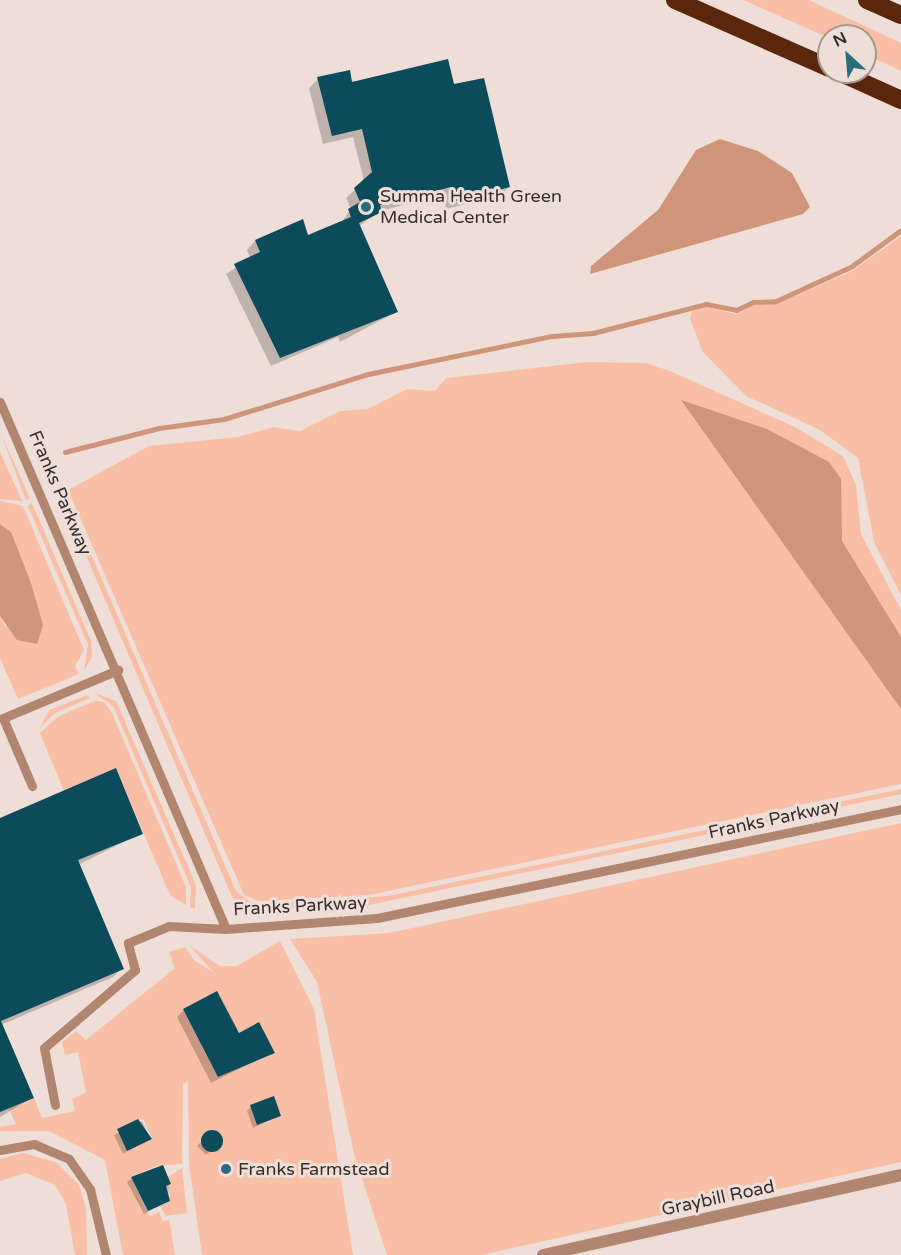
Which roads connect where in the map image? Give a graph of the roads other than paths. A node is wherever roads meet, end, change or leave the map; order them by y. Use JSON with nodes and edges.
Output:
{"nodes":[{"id":1,"x":675,"y":0,"type":"edge"},
{"id":2,"x":867,"y":0,"type":"edge"},
{"id":3,"x":901,"y":15,"type":"edge"},
{"id":4,"x":817,"y":63,"type":"edge"},
{"id":5,"x":865,"y":84,"type":"edge"},
{"id":6,"x":901,"y":100,"type":"edge"},
{"id":7,"x":0,"y":402,"type":"edge"},
{"id":8,"x":118,"y":670,"type":"junction"},
{"id":9,"x":1,"y":716,"type":"edge"},
{"id":10,"x":32,"y":786,"type":"dead end"},
{"id":11,"x":901,"y":809,"type":"edge"},
{"id":12,"x":226,"y":929,"type":"junction"},
{"id":13,"x":56,"y":1105,"type":"dead end"},
{"id":14,"x":0,"y":1150,"type":"edge"},
{"id":15,"x":901,"y":1175,"type":"edge"},
{"id":16,"x":106,"y":1255,"type":"edge"},
{"id":17,"x":543,"y":1255,"type":"edge"}],
"edges":[{"from":1,"to":4,"type":"highway"},
{"from":2,"to":3,"type":"highway"},
{"from":5,"to":6,"type":"highway"},
{"from":7,"to":8,"type":"lane","name":"Franks Parkway"},
{"from":8,"to":9,"type":"lane"},
{"from":8,"to":12,"type":"lane","name":"Franks Parkway"},
{"from":9,"to":10,"type":"lane"},
{"from":11,"to":12,"type":"lane","name":"Franks Parkway"},
{"from":12,"to":13,"type":"lane"},
{"from":14,"to":16,"type":"lane"},
{"from":15,"to":17,"type":"street","name":"Graybill Road"}]}
